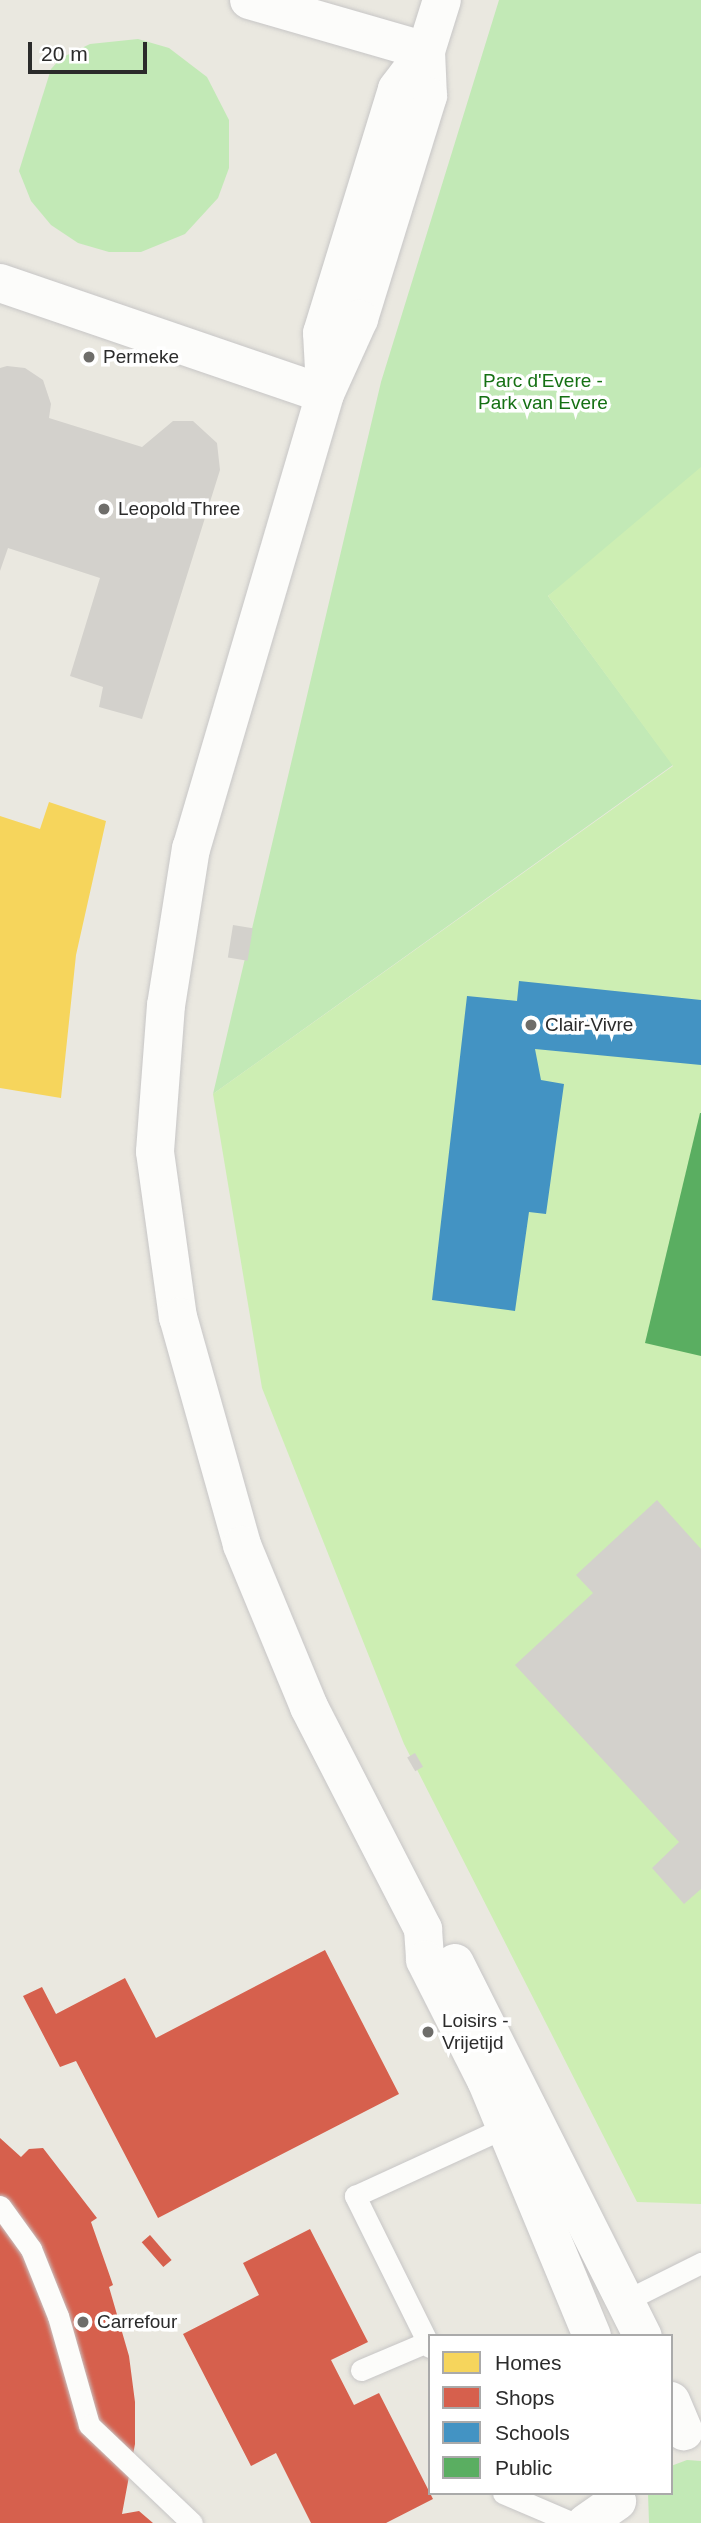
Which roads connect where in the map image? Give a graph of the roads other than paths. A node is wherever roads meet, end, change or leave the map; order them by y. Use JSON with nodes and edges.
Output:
{"nodes":[{"id":1,"x":248,"y":0,"type":"edge"},
{"id":2,"x":442,"y":0,"type":"edge"},
{"id":3,"x":426,"y":51,"type":"junction"},
{"id":4,"x":0,"y":283,"type":"edge"},
{"id":5,"x":325,"y":394,"type":"junction"},
{"id":6,"x":423,"y":1929,"type":"junction"},
{"id":7,"x":506,"y":2127,"type":"junction"},
{"id":8,"x":0,"y":2206,"type":"edge"},
{"id":9,"x":701,"y":2263,"type":"edge"},
{"id":10,"x":626,"y":2300,"type":"junction"},
{"id":11,"x":591,"y":2334,"type":"edge"},
{"id":12,"x":642,"y":2334,"type":"edge"},
{"id":13,"x":428,"y":2342,"type":"edge"},
{"id":14,"x":428,"y":2344,"type":"edge"},
{"id":15,"x":361,"y":2370,"type":"dead end"},
{"id":16,"x":508,"y":2495,"type":"edge"},
{"id":17,"x":618,"y":2506,"type":"edge"},
{"id":18,"x":192,"y":2523,"type":"edge"},
{"id":19,"x":573,"y":2523,"type":"edge"},
{"id":20,"x":586,"y":2523,"type":"edge"}],
"edges":[{"from":1,"to":3,"type":"street"},
{"from":2,"to":3,"type":"street"},
{"from":3,"to":5,"type":"street"},
{"from":4,"to":5,"type":"street"},
{"from":5,"to":6,"type":"street"},
{"from":6,"to":7,"type":"street"},
{"from":6,"to":10,"type":"street"},
{"from":7,"to":11,"type":"street"},
{"from":7,"to":13,"type":"lane"},
{"from":8,"to":18,"type":"lane"},
{"from":9,"to":10,"type":"lane"},
{"from":10,"to":12,"type":"street"},
{"from":14,"to":15,"type":"lane"},
{"from":16,"to":19,"type":"lane"},
{"from":17,"to":20,"type":"street"}]}
